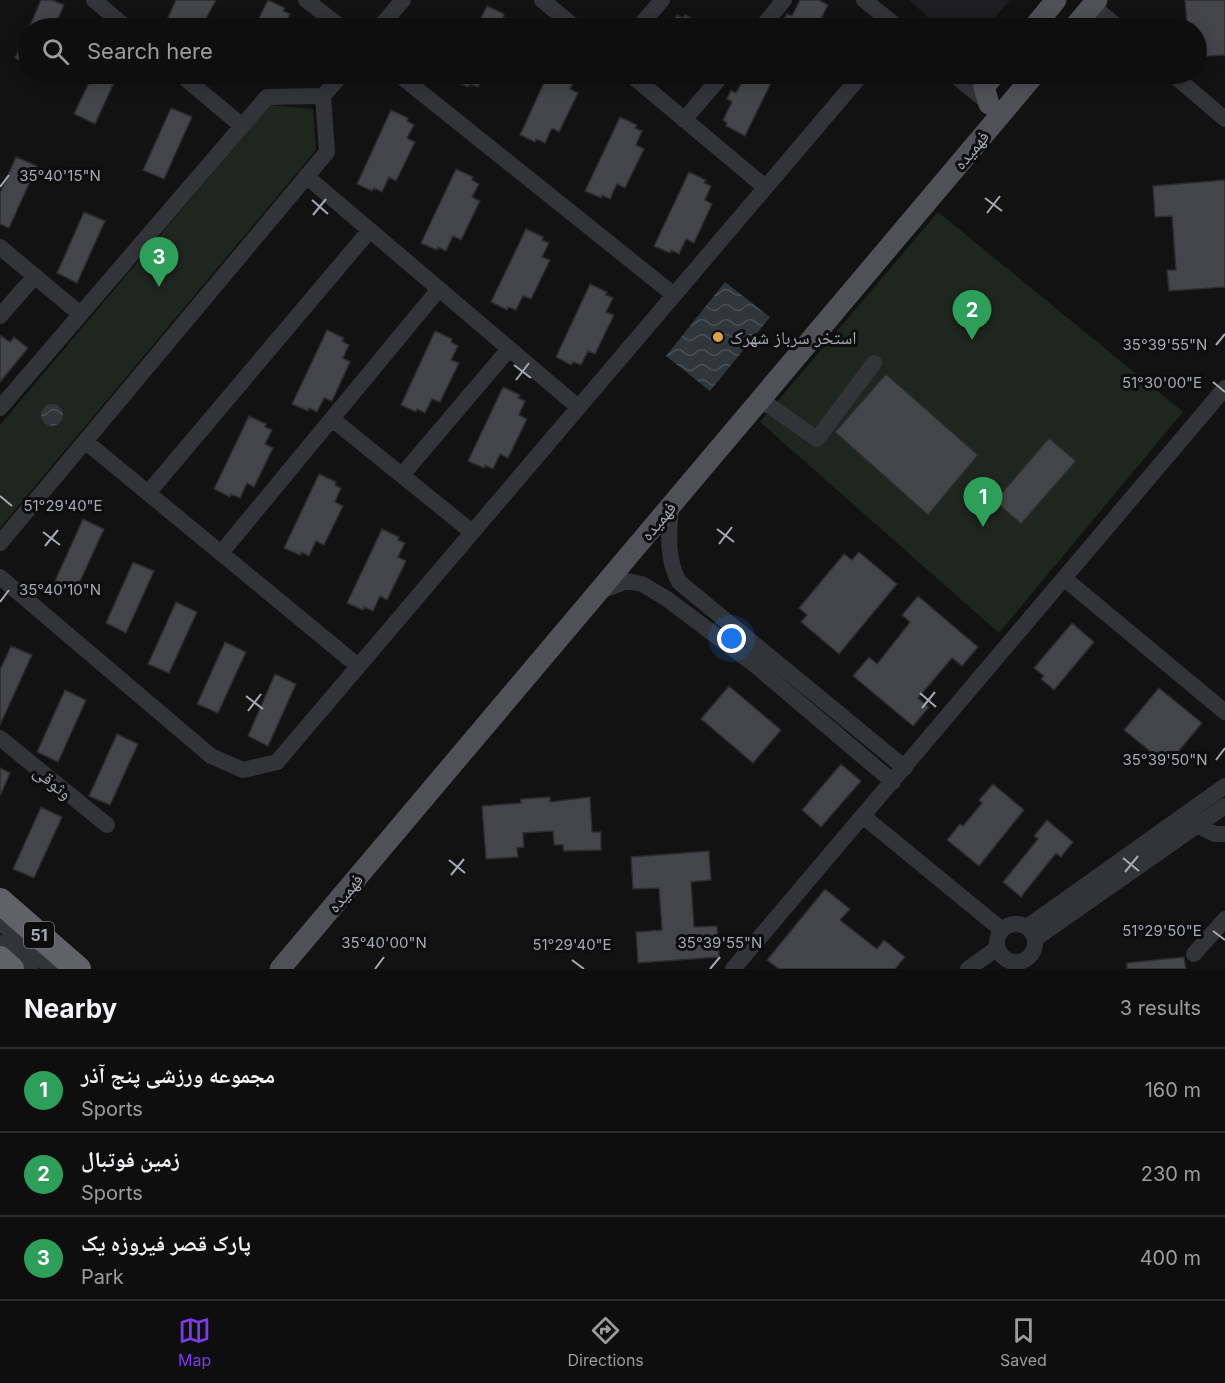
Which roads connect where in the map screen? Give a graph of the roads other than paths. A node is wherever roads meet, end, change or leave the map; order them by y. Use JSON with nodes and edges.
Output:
{"nodes":[{"id":1,"x":94,"y":0,"type":"edge"},
{"id":2,"x":306,"y":0,"type":"edge"},
{"id":3,"x":403,"y":0,"type":"edge"},
{"id":4,"x":542,"y":0,"type":"edge"},
{"id":5,"x":662,"y":0,"type":"edge"},
{"id":6,"x":784,"y":0,"type":"edge"},
{"id":7,"x":864,"y":0,"type":"edge"},
{"id":8,"x":1056,"y":0,"type":"edge"},
{"id":9,"x":1095,"y":3,"type":"edge"},
{"id":10,"x":115,"y":18,"type":"edge"},
{"id":11,"x":329,"y":18,"type":"edge"},
{"id":12,"x":388,"y":18,"type":"edge"},
{"id":13,"x":564,"y":18,"type":"edge"},
{"id":14,"x":647,"y":18,"type":"edge"},
{"id":15,"x":769,"y":18,"type":"edge"},
{"id":16,"x":886,"y":18,"type":"edge"},
{"id":17,"x":1041,"y":18,"type":"edge"},
{"id":18,"x":1082,"y":18,"type":"edge"},
{"id":19,"x":1109,"y":18,"type":"edge"},
{"id":20,"x":192,"y":84,"type":"edge"},
{"id":21,"x":333,"y":84,"type":"edge"},
{"id":22,"x":410,"y":84,"type":"edge"},
{"id":23,"x":642,"y":84,"type":"edge"},
{"id":24,"x":715,"y":84,"type":"edge"},
{"id":25,"x":853,"y":84,"type":"edge"},
{"id":26,"x":965,"y":84,"type":"edge"},
{"id":27,"x":987,"y":84,"type":"edge"},
{"id":28,"x":1024,"y":84,"type":"edge"},
{"id":29,"x":1184,"y":84,"type":"edge"},
{"id":30,"x":323,"y":96,"type":"junction"},
{"id":31,"x":995,"y":109,"type":"junction"},
{"id":32,"x":1225,"y":119,"type":"edge"},
{"id":33,"x":684,"y":120,"type":"junction"},
{"id":34,"x":242,"y":126,"type":"junction"},
{"id":35,"x":306,"y":176,"type":"junction"},
{"id":36,"x":765,"y":187,"type":"junction"},
{"id":37,"x":370,"y":230,"type":"junction"},
{"id":38,"x":0,"y":247,"type":"edge"},
{"id":39,"x":35,"y":276,"type":"junction"},
{"id":40,"x":439,"y":289,"type":"junction"},
{"id":41,"x":674,"y":295,"type":"junction"},
{"id":42,"x":80,"y":314,"type":"junction"},
{"id":43,"x":0,"y":316,"type":"edge"},
{"id":44,"x":509,"y":349,"type":"junction"},
{"id":45,"x":874,"y":363,"type":"dead end"},
{"id":46,"x":1225,"y":388,"type":"edge"},
{"id":47,"x":760,"y":399,"type":"junction"},
{"id":48,"x":578,"y":407,"type":"junction"},
{"id":49,"x":0,"y":408,"type":"edge"},
{"id":50,"x":332,"y":419,"type":"junction"},
{"id":51,"x":86,"y":442,"type":"junction"},
{"id":52,"x":402,"y":475,"type":"junction"},
{"id":53,"x":148,"y":493,"type":"junction"},
{"id":54,"x":671,"y":506,"type":"junction"},
{"id":55,"x":472,"y":532,"type":"junction"},
{"id":56,"x":0,"y":543,"type":"edge"},
{"id":57,"x":221,"y":553,"type":"junction"},
{"id":58,"x":0,"y":577,"type":"edge"},
{"id":59,"x":1065,"y":579,"type":"junction"},
{"id":60,"x":598,"y":593,"type":"junction"},
{"id":61,"x":358,"y":666,"type":"junction"},
{"id":62,"x":1225,"y":712,"type":"edge"},
{"id":63,"x":0,"y":738,"type":"edge"},
{"id":64,"x":905,"y":768,"type":"junction"},
{"id":65,"x":893,"y":782,"type":"junction"},
{"id":66,"x":1225,"y":786,"type":"edge"},
{"id":67,"x":1225,"y":806,"type":"edge"},
{"id":68,"x":864,"y":817,"type":"junction"},
{"id":69,"x":107,"y":825,"type":"dead end"},
{"id":70,"x":1197,"y":825,"type":"junction"},
{"id":71,"x":1225,"y":834,"type":"edge"},
{"id":72,"x":0,"y":902,"type":"edge"},
{"id":73,"x":1225,"y":919,"type":"edge"},
{"id":74,"x":0,"y":922,"type":"edge"},
{"id":75,"x":1002,"y":930,"type":"junction"},
{"id":76,"x":1031,"y":933,"type":"junction"},
{"id":77,"x":0,"y":943,"type":"edge"},
{"id":78,"x":1194,"y":954,"type":"dead end"},
{"id":79,"x":0,"y":959,"type":"edge"},
{"id":80,"x":1011,"y":962,"type":"edge"},
{"id":81,"x":11,"y":969,"type":"edge"},
{"id":82,"x":30,"y":969,"type":"edge"},
{"id":83,"x":52,"y":969,"type":"edge"},
{"id":84,"x":78,"y":969,"type":"edge"},
{"id":85,"x":280,"y":969,"type":"edge"},
{"id":86,"x":734,"y":969,"type":"edge"},
{"id":87,"x":968,"y":969,"type":"edge"}],
"edges":[{"from":1,"to":10,"type":"street"},
{"from":2,"to":11,"type":"street"},
{"from":3,"to":12,"type":"street"},
{"from":4,"to":13,"type":"street"},
{"from":5,"to":14,"type":"street"},
{"from":6,"to":15,"type":"street"},
{"from":7,"to":16,"type":"street"},
{"from":8,"to":17,"type":"main road"},
{"from":9,"to":18,"type":"main road"},
{"from":9,"to":19,"type":"street"},
{"from":20,"to":34,"type":"street"},
{"from":21,"to":30,"type":"street"},
{"from":22,"to":41,"type":"street"},
{"from":23,"to":33,"type":"street"},
{"from":24,"to":33,"type":"street"},
{"from":25,"to":36,"type":"street"},
{"from":26,"to":31,"type":"street"},
{"from":27,"to":31,"type":"main road","name":"فهمیده"},
{"from":28,"to":31,"type":"main road","name":"فهمیده"},
{"from":29,"to":32,"type":"street"},
{"from":30,"to":34,"type":"street"},
{"from":30,"to":35,"type":"street"},
{"from":31,"to":47,"type":"main road","name":"فهمیده"},
{"from":33,"to":36,"type":"street"},
{"from":34,"to":42,"type":"street"},
{"from":35,"to":37,"type":"street"},
{"from":35,"to":51,"type":"street"},
{"from":36,"to":41,"type":"street"},
{"from":37,"to":40,"type":"street"},
{"from":37,"to":53,"type":"street"},
{"from":38,"to":39,"type":"street"},
{"from":39,"to":42,"type":"street"},
{"from":39,"to":43,"type":"street"},
{"from":40,"to":44,"type":"street"},
{"from":40,"to":50,"type":"street"},
{"from":41,"to":48,"type":"street"},
{"from":42,"to":49,"type":"street"},
{"from":44,"to":48,"type":"street"},
{"from":44,"to":52,"type":"street"},
{"from":45,"to":47,"type":"street"},
{"from":46,"to":59,"type":"street"},
{"from":47,"to":54,"type":"main road","name":"فهمیده"},
{"from":48,"to":55,"type":"street"},
{"from":50,"to":52,"type":"street"},
{"from":50,"to":57,"type":"street"},
{"from":51,"to":53,"type":"street"},
{"from":51,"to":56,"type":"street"},
{"from":52,"to":55,"type":"street"},
{"from":53,"to":57,"type":"street"},
{"from":54,"to":60,"type":"main road","name":"فهمیده"},
{"from":54,"to":64,"type":"street"},
{"from":55,"to":61,"type":"street"},
{"from":57,"to":61,"type":"street"},
{"from":58,"to":61,"type":"street"},
{"from":59,"to":62,"type":"street"},
{"from":59,"to":64,"type":"street"},
{"from":60,"to":65,"type":"street"},
{"from":60,"to":85,"type":"main road","name":"فهمیده"},
{"from":63,"to":69,"type":"street","name":"وثوقی"},
{"from":64,"to":65,"type":"street"},
{"from":65,"to":68,"type":"street"},
{"from":66,"to":76,"type":"street"},
{"from":67,"to":70,"type":"street"},
{"from":68,"to":75,"type":"street"},
{"from":68,"to":86,"type":"street"},
{"from":70,"to":71,"type":"street"},
{"from":70,"to":76,"type":"street"},
{"from":72,"to":84,"type":"highway","number":"51"},
{"from":73,"to":78,"type":"street"},
{"from":74,"to":83,"type":"street"},
{"from":75,"to":76,"type":"street"},
{"from":75,"to":80,"type":"street"},
{"from":76,"to":80,"type":"street"},
{"from":77,"to":82,"type":"street"},
{"from":79,"to":81,"type":"highway","number":"51"},
{"from":80,"to":87,"type":"street"}]}
